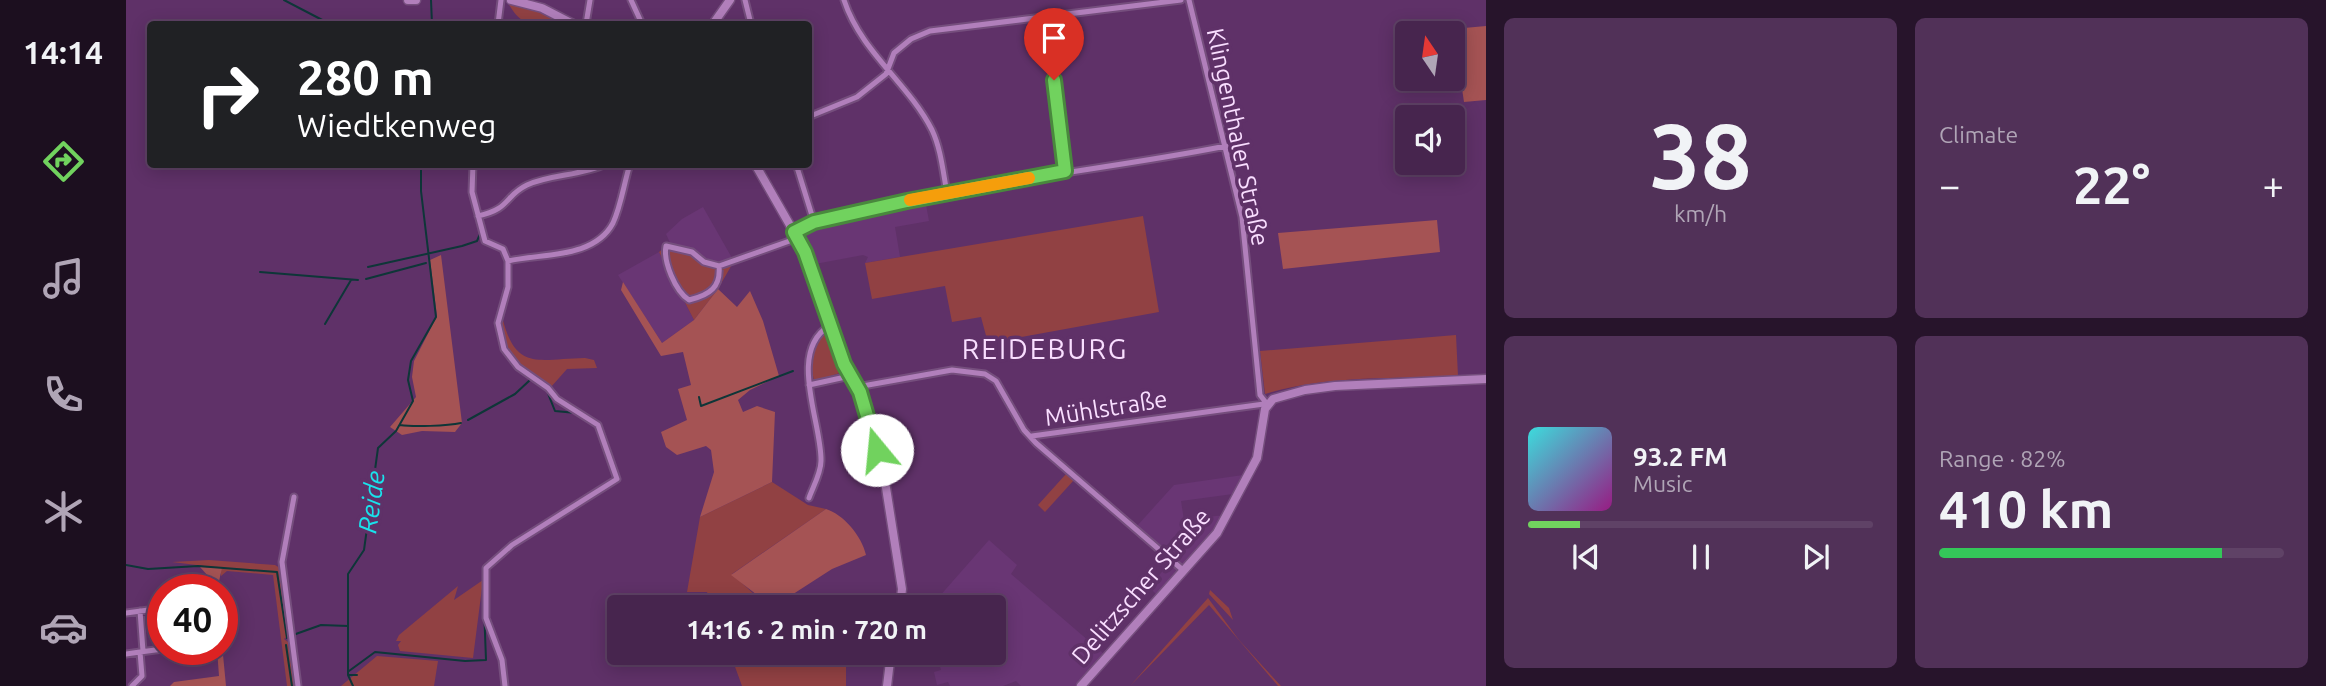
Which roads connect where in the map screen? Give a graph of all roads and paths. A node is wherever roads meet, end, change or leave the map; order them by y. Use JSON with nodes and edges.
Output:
{"nodes":[{"id":1,"x":408,"y":0,"type":"edge"},
{"id":2,"x":416,"y":0,"type":"edge"},
{"id":3,"x":501,"y":0,"type":"edge"},
{"id":4,"x":512,"y":0,"type":"edge"},
{"id":5,"x":590,"y":0,"type":"edge"},
{"id":6,"x":631,"y":0,"type":"edge"},
{"id":7,"x":730,"y":0,"type":"edge"},
{"id":8,"x":745,"y":0,"type":"edge"},
{"id":9,"x":844,"y":0,"type":"edge"},
{"id":10,"x":1181,"y":0,"type":"edge"},
{"id":11,"x":1189,"y":0,"type":"edge"},
{"id":12,"x":1047,"y":16,"type":"junction"},
{"id":13,"x":498,"y":21,"type":"edge"},
{"id":14,"x":567,"y":21,"type":"edge"},
{"id":15,"x":586,"y":21,"type":"edge"},
{"id":16,"x":641,"y":21,"type":"edge"},
{"id":17,"x":715,"y":21,"type":"edge"},
{"id":18,"x":750,"y":21,"type":"edge"},
{"id":19,"x":887,"y":72,"type":"junction"},
{"id":20,"x":812,"y":116,"type":"edge"},
{"id":21,"x":1226,"y":146,"type":"junction"},
{"id":22,"x":473,"y":168,"type":"edge"},
{"id":23,"x":598,"y":168,"type":"edge"},
{"id":24,"x":629,"y":168,"type":"edge"},
{"id":25,"x":757,"y":168,"type":"edge"},
{"id":26,"x":797,"y":168,"type":"edge"},
{"id":27,"x":1065,"y":171,"type":"junction"},
{"id":28,"x":947,"y":193,"type":"junction"},
{"id":29,"x":478,"y":216,"type":"junction"},
{"id":30,"x":814,"y":222,"type":"junction"},
{"id":31,"x":796,"y":235,"type":"junction"},
{"id":32,"x":503,"y":250,"type":"junction"},
{"id":33,"x":517,"y":258,"type":"junction"},
{"id":34,"x":508,"y":261,"type":"junction"},
{"id":35,"x":719,"y":266,"type":"junction"},
{"id":36,"x":829,"y":326,"type":"junction"},
{"id":37,"x":850,"y":376,"type":"junction"},
{"id":38,"x":1486,"y":379,"type":"edge"},
{"id":39,"x":809,"y":385,"type":"junction"},
{"id":40,"x":857,"y":387,"type":"junction"},
{"id":41,"x":1262,"y":402,"type":"junction"},
{"id":42,"x":1032,"y":436,"type":"junction"},
{"id":43,"x":293,"y":497,"type":"dead end"},
{"id":44,"x":809,"y":498,"type":"dead end"},
{"id":45,"x":1184,"y":571,"type":"junction"},
{"id":46,"x":900,"y":595,"type":"edge"},
{"id":47,"x":147,"y":610,"type":"edge"},
{"id":48,"x":140,"y":611,"type":"junction"},
{"id":49,"x":126,"y":612,"type":"edge"},
{"id":50,"x":142,"y":651,"type":"junction"},
{"id":51,"x":147,"y":651,"type":"edge"},
{"id":52,"x":126,"y":654,"type":"edge"},
{"id":53,"x":890,"y":665,"type":"edge"},
{"id":54,"x":132,"y":686,"type":"edge"},
{"id":55,"x":298,"y":686,"type":"edge"},
{"id":56,"x":505,"y":686,"type":"edge"},
{"id":57,"x":887,"y":686,"type":"edge"},
{"id":58,"x":1081,"y":686,"type":"edge"}],
"edges":[{"from":1,"to":2,"type":"street"},
{"from":3,"to":13,"type":"street"},
{"from":4,"to":14,"type":"street"},
{"from":5,"to":15,"type":"street"},
{"from":6,"to":16,"type":"street"},
{"from":7,"to":17,"type":"street"},
{"from":8,"to":18,"type":"street"},
{"from":9,"to":19,"type":"street"},
{"from":10,"to":12,"type":"street"},
{"from":11,"to":21,"type":"street","name":"Klingenthaler Straße"},
{"from":12,"to":19,"type":"street"},
{"from":12,"to":27,"type":"street"},
{"from":19,"to":20,"type":"street"},
{"from":19,"to":28,"type":"street"},
{"from":21,"to":27,"type":"street"},
{"from":21,"to":41,"type":"street","name":"Klingenthaler Straße"},
{"from":22,"to":29,"type":"street"},
{"from":23,"to":29,"type":"street"},
{"from":24,"to":33,"type":"street"},
{"from":25,"to":31,"type":"street"},
{"from":26,"to":30,"type":"street"},
{"from":27,"to":28,"type":"street"},
{"from":28,"to":30,"type":"street"},
{"from":29,"to":32,"type":"street"},
{"from":30,"to":31,"type":"street"},
{"from":31,"to":35,"type":"street"},
{"from":31,"to":36,"type":"street"},
{"from":32,"to":33,"type":"street"},
{"from":32,"to":34,"type":"street"},
{"from":33,"to":34,"type":"street"},
{"from":34,"to":56,"type":"street"},
{"from":35,"to":35,"type":"street"},
{"from":36,"to":37,"type":"street"},
{"from":36,"to":39,"type":"street"},
{"from":37,"to":39,"type":"street"},
{"from":37,"to":40,"type":"street"},
{"from":38,"to":41,"type":"street"},
{"from":39,"to":44,"type":"street"},
{"from":40,"to":42,"type":"street","name":"Mühlstraße"},
{"from":40,"to":46,"type":"street"},
{"from":41,"to":42,"type":"street","name":"Mühlstraße"},
{"from":41,"to":45,"type":"street","name":"Delitzscher Straße"},
{"from":42,"to":45,"type":"street"},
{"from":43,"to":55,"type":"street"},
{"from":45,"to":58,"type":"street","name":"Delitzscher Straße"},
{"from":47,"to":48,"type":"street"},
{"from":48,"to":49,"type":"street"},
{"from":48,"to":50,"type":"street"},
{"from":50,"to":51,"type":"street"},
{"from":50,"to":52,"type":"street"},
{"from":50,"to":54,"type":"street"},
{"from":53,"to":57,"type":"street"}]}
